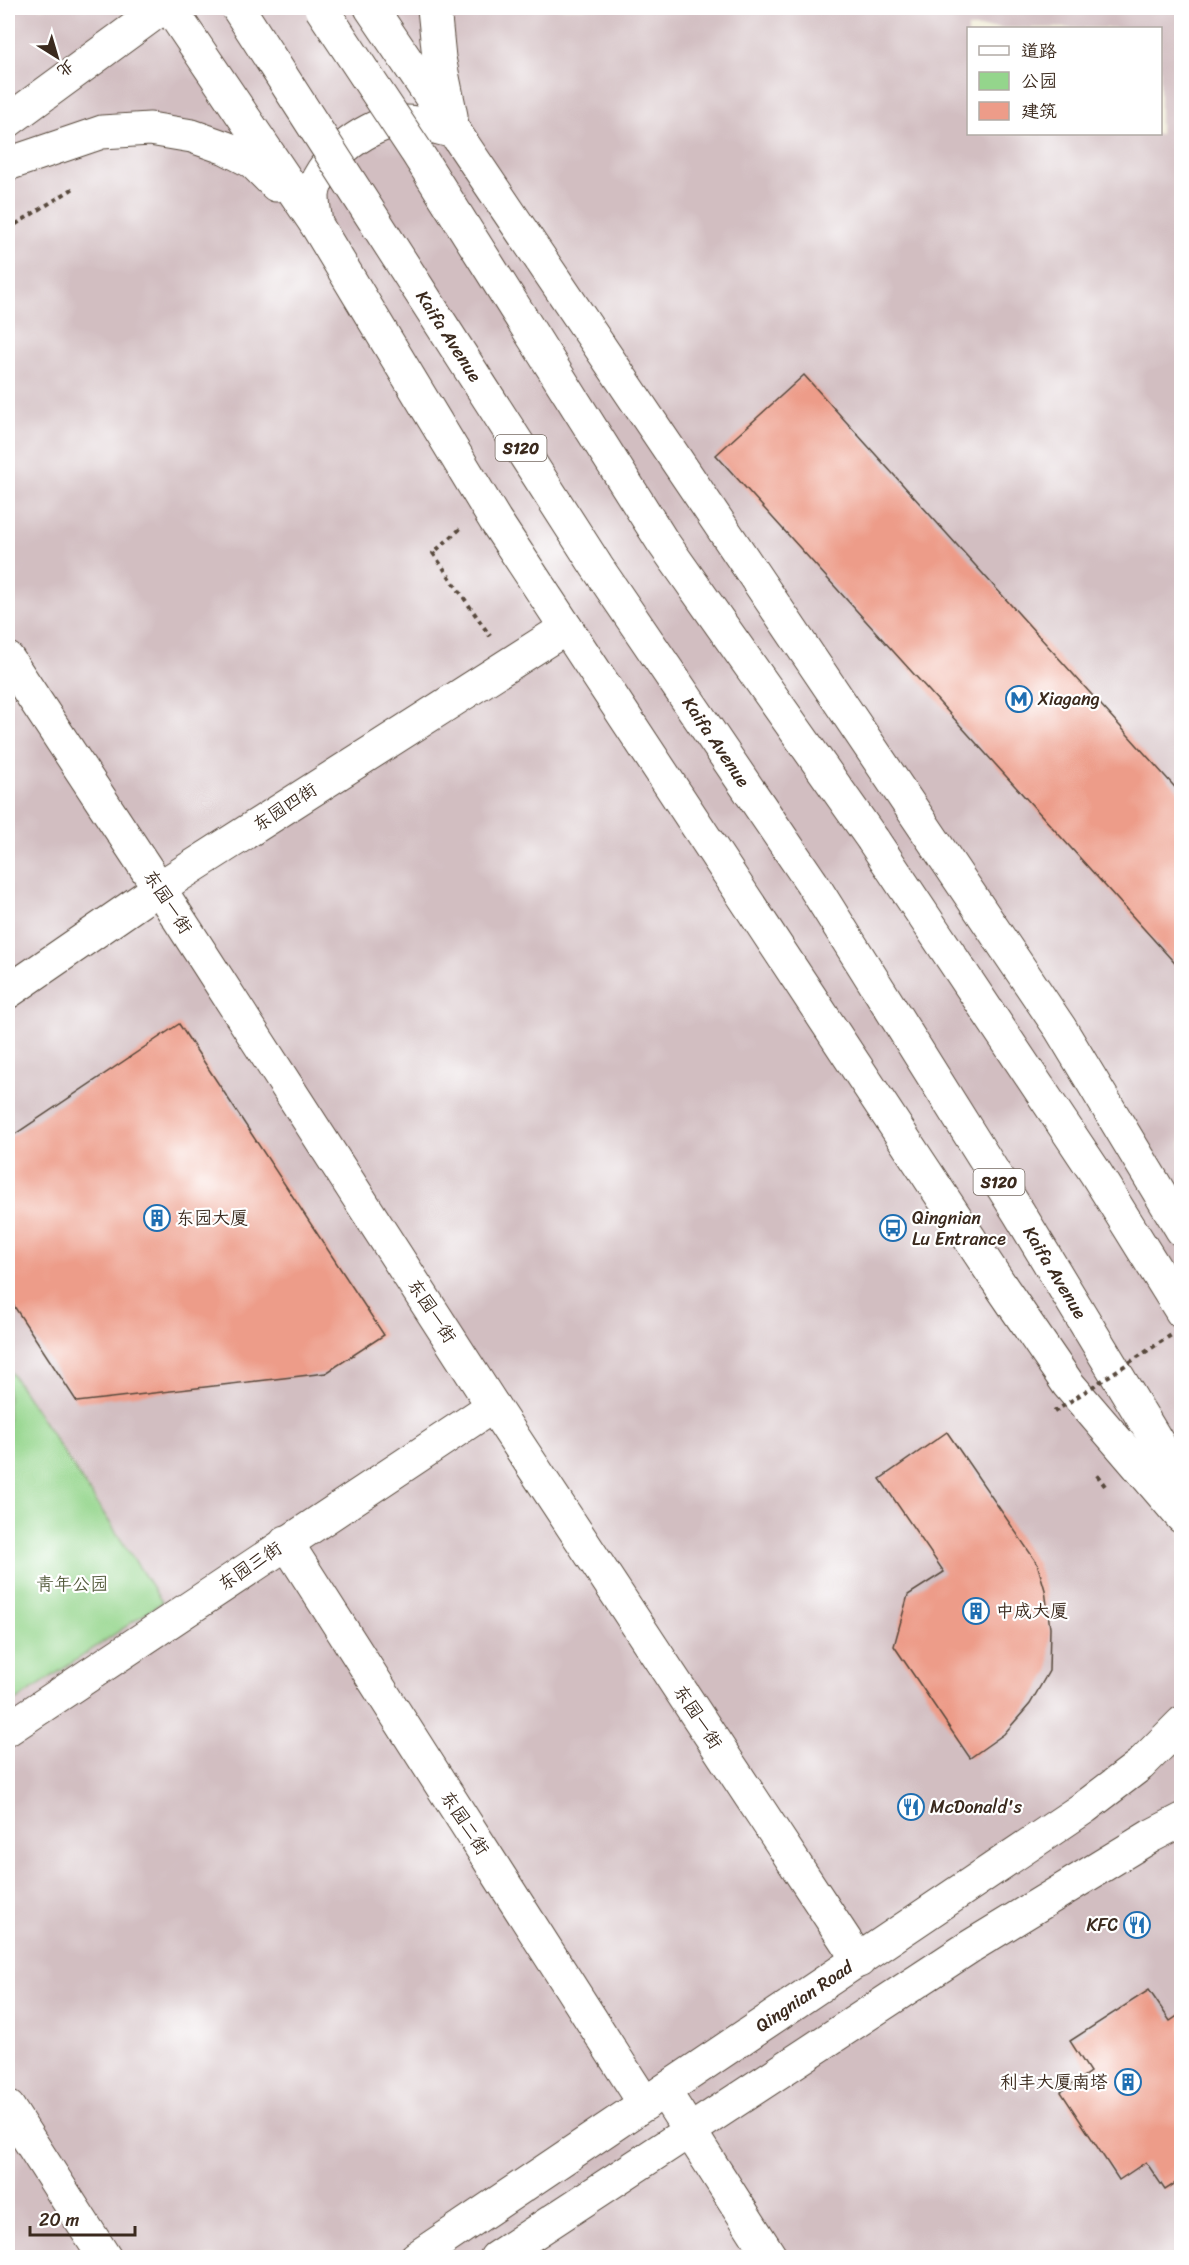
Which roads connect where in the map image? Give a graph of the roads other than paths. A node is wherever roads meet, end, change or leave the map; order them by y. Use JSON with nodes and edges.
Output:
{"nodes":[{"id":1,"x":162,"y":8,"type":"edge"},
{"id":2,"x":170,"y":8,"type":"edge"},
{"id":3,"x":238,"y":8,"type":"edge"},
{"id":4,"x":321,"y":8,"type":"edge"},
{"id":5,"x":370,"y":8,"type":"edge"},
{"id":6,"x":434,"y":8,"type":"edge"},
{"id":7,"x":8,"y":121,"type":"edge"},
{"id":8,"x":454,"y":132,"type":"junction"},
{"id":9,"x":8,"y":164,"type":"edge"},
{"id":10,"x":316,"y":224,"type":"junction"},
{"id":11,"x":566,"y":628,"type":"junction"},
{"id":12,"x":8,"y":659,"type":"edge"},
{"id":13,"x":159,"y":888,"type":"junction"},
{"id":14,"x":8,"y":992,"type":"edge"},
{"id":15,"x":1182,"y":1230,"type":"edge"},
{"id":16,"x":1182,"y":1312,"type":"edge"},
{"id":17,"x":493,"y":1406,"type":"junction"},
{"id":18,"x":1182,"y":1483,"type":"edge"},
{"id":19,"x":1182,"y":1517,"type":"edge"},
{"id":20,"x":285,"y":1542,"type":"junction"},
{"id":21,"x":1182,"y":1723,"type":"edge"},
{"id":22,"x":8,"y":1729,"type":"edge"},
{"id":23,"x":1182,"y":1820,"type":"edge"},
{"id":24,"x":859,"y":1961,"type":"junction"},
{"id":25,"x":655,"y":2098,"type":"junction"},
{"id":26,"x":8,"y":2107,"type":"edge"},
{"id":27,"x":689,"y":2132,"type":"junction"},
{"id":28,"x":105,"y":2258,"type":"edge"},
{"id":29,"x":416,"y":2258,"type":"edge"},
{"id":30,"x":496,"y":2258,"type":"edge"},
{"id":31,"x":771,"y":2258,"type":"edge"}],
"edges":[{"from":1,"to":7,"type":"main road"},
{"from":2,"to":10,"type":"main road"},
{"from":3,"to":18,"type":"main road","name":"Kaifa Avenue","number":"S120","bridge":true},
{"from":4,"to":16,"type":"main road","bridge":true},
{"from":5,"to":8,"type":"main road"},
{"from":6,"to":8,"type":"main road"},
{"from":8,"to":10,"type":"main road"},
{"from":8,"to":15,"type":"main road"},
{"from":9,"to":10,"type":"main road"},
{"from":10,"to":11,"type":"main road"},
{"from":11,"to":13,"type":"main road","name":"东园四街"},
{"from":11,"to":19,"type":"main road"},
{"from":12,"to":13,"type":"main road","name":"东园一街"},
{"from":13,"to":14,"type":"main road","name":"东园四街"},
{"from":13,"to":17,"type":"main road","name":"东园一街"},
{"from":17,"to":20,"type":"main road","name":"东园三街"},
{"from":17,"to":24,"type":"main road","name":"东园一街"},
{"from":20,"to":22,"type":"main road","name":"东园三街"},
{"from":20,"to":25,"type":"main road","name":"东园二街"},
{"from":21,"to":24,"type":"main road","name":"Qingnian Road"},
{"from":23,"to":27,"type":"main road"},
{"from":24,"to":25,"type":"main road","name":"Qingnian Road"},
{"from":25,"to":27,"type":"main road","name":"东园二街"},
{"from":25,"to":29,"type":"main road","name":"Qingnian Road"},
{"from":26,"to":28,"type":"main road"},
{"from":27,"to":30,"type":"main road"},
{"from":27,"to":31,"type":"main road","name":"东园二街"}]}
